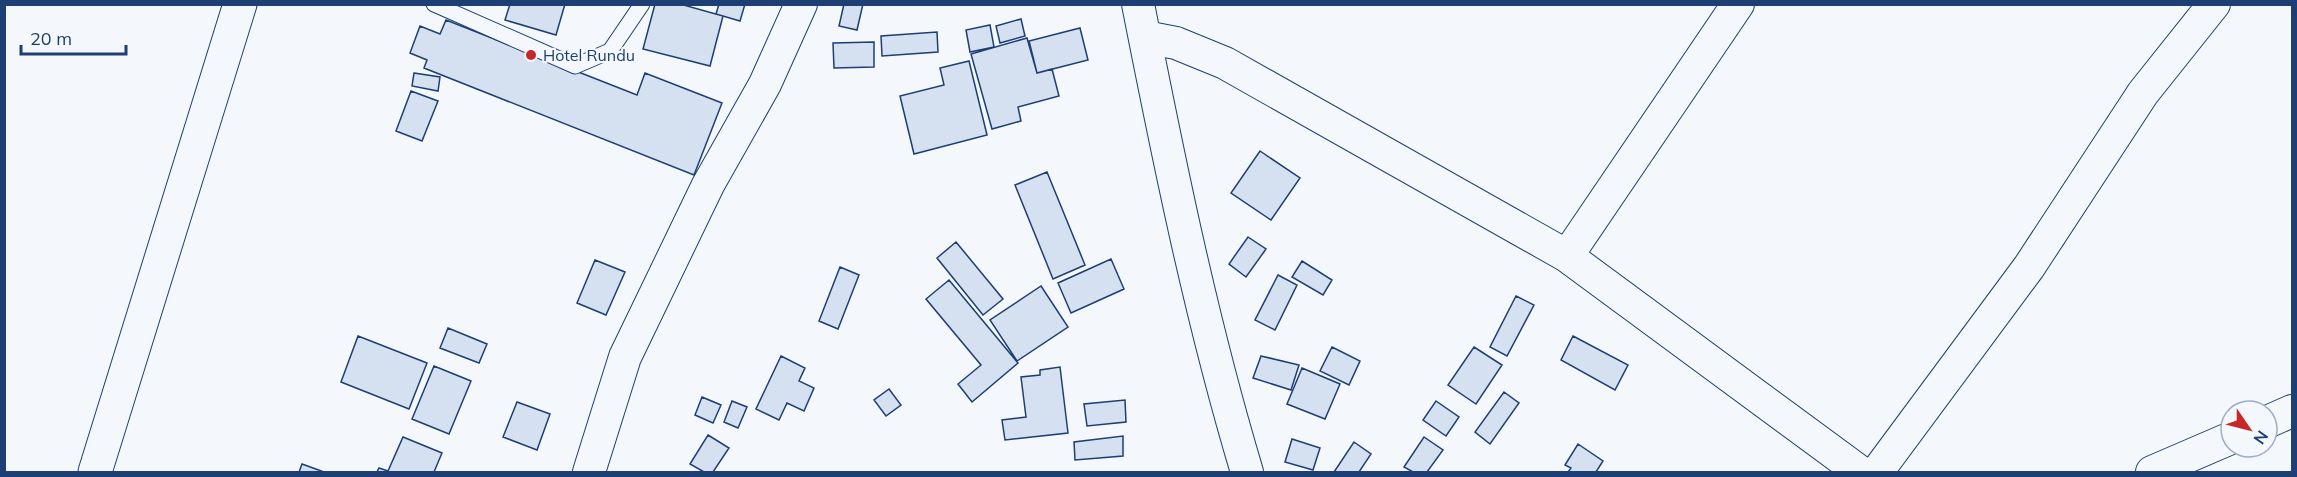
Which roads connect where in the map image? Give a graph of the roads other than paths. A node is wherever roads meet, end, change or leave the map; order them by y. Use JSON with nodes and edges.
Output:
{"nodes":[{"id":1,"x":240,"y":4,"type":"edge"},
{"id":2,"x":434,"y":4,"type":"edge"},
{"id":3,"x":642,"y":4,"type":"edge"},
{"id":4,"x":801,"y":4,"type":"edge"},
{"id":5,"x":1138,"y":4,"type":"edge"},
{"id":6,"x":1738,"y":4,"type":"edge"},
{"id":7,"x":2214,"y":4,"type":"edge"},
{"id":8,"x":1144,"y":37,"type":"junction"},
{"id":9,"x":1567,"y":255,"type":"junction"},
{"id":10,"x":2219,"y":443,"type":"edge"},
{"id":11,"x":95,"y":472,"type":"edge"},
{"id":12,"x":588,"y":472,"type":"edge"},
{"id":13,"x":1246,"y":472,"type":"edge"},
{"id":14,"x":1860,"y":472,"type":"edge"},
{"id":15,"x":1877,"y":472,"type":"edge"},
{"id":16,"x":2152,"y":472,"type":"edge"}],
"edges":[{"from":1,"to":11,"type":"highway"},
{"from":2,"to":3,"type":"lane"},
{"from":4,"to":12,"type":"street"},
{"from":5,"to":8,"type":"street"},
{"from":6,"to":9,"type":"street"},
{"from":7,"to":15,"type":"street"},
{"from":8,"to":9,"type":"street"},
{"from":8,"to":13,"type":"street"},
{"from":9,"to":14,"type":"street"},
{"from":10,"to":16,"type":"street"}]}
